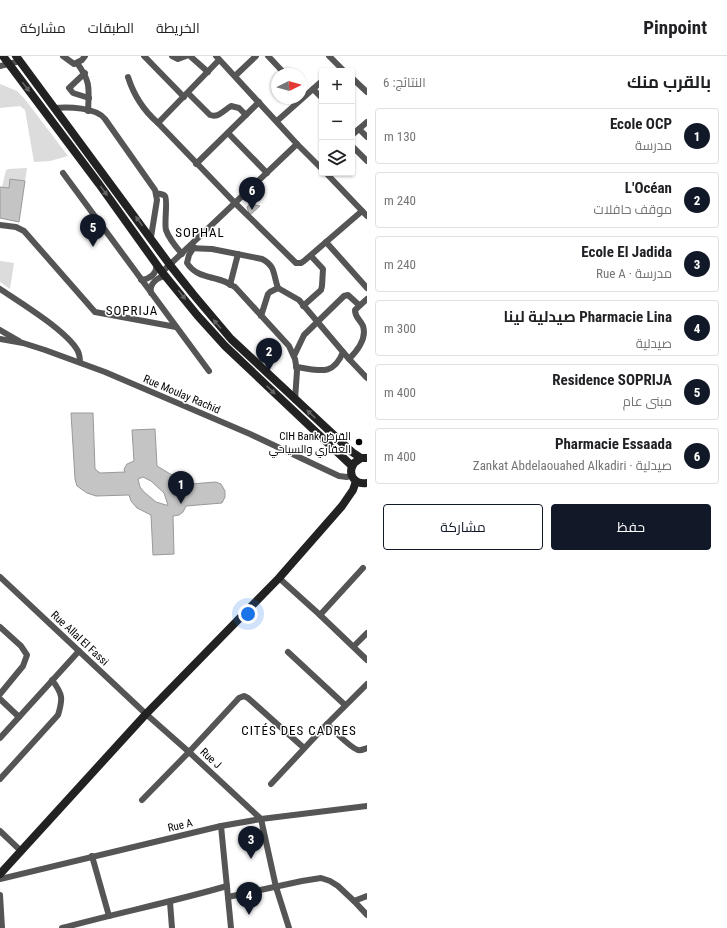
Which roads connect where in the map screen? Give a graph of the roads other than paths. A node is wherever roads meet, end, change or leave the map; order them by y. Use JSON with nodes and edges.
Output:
{"nodes":[{"id":1,"x":3,"y":56,"type":"edge"},
{"id":2,"x":63,"y":56,"type":"edge"},
{"id":3,"x":85,"y":56,"type":"edge"},
{"id":4,"x":144,"y":56,"type":"edge"},
{"id":5,"x":172,"y":56,"type":"edge"},
{"id":6,"x":186,"y":56,"type":"edge"},
{"id":7,"x":190,"y":56,"type":"edge"},
{"id":8,"x":256,"y":56,"type":"edge"},
{"id":9,"x":268,"y":56,"type":"edge"},
{"id":10,"x":330,"y":56,"type":"edge"},
{"id":11,"x":218,"y":58,"type":"edge"},
{"id":12,"x":18,"y":59,"type":"edge"},
{"id":13,"x":77,"y":63,"type":"junction"},
{"id":14,"x":4,"y":65,"type":"edge"},
{"id":15,"x":338,"y":66,"type":"joint"},
{"id":16,"x":280,"y":68,"type":"edge"},
{"id":17,"x":340,"y":68,"type":"edge"},
{"id":18,"x":208,"y":72,"type":"junction"},
{"id":19,"x":85,"y":74,"type":"junction"},
{"id":20,"x":235,"y":76,"type":"junction"},
{"id":21,"x":128,"y":77,"type":"dead end"},
{"id":22,"x":355,"y":81,"type":"edge"},
{"id":23,"x":319,"y":84,"type":"edge"},
{"id":24,"x":313,"y":89,"type":"junction"},
{"id":25,"x":367,"y":92,"type":"edge"},
{"id":26,"x":307,"y":94,"type":"edge"},
{"id":27,"x":186,"y":95,"type":"junction"},
{"id":28,"x":319,"y":95,"type":"edge"},
{"id":29,"x":89,"y":98,"type":"junction"},
{"id":30,"x":259,"y":102,"type":"junction"},
{"id":31,"x":296,"y":104,"type":"edge"},
{"id":32,"x":54,"y":108,"type":"junction"},
{"id":33,"x":88,"y":111,"type":"junction"},
{"id":34,"x":246,"y":116,"type":"junction"},
{"id":35,"x":276,"y":121,"type":"junction"},
{"id":36,"x":367,"y":122,"type":"edge"},
{"id":37,"x":158,"y":123,"type":"junction"},
{"id":38,"x":359,"y":129,"type":"junction"},
{"id":39,"x":355,"y":132,"type":"edge"},
{"id":40,"x":228,"y":133,"type":"junction"},
{"id":41,"x":367,"y":137,"type":"edge"},
{"id":42,"x":297,"y":144,"type":"junction"},
{"id":43,"x":355,"y":149,"type":"edge"},
{"id":44,"x":367,"y":162,"type":"edge"},
{"id":45,"x":319,"y":163,"type":"edge"},
{"id":46,"x":196,"y":164,"type":"junction"},
{"id":47,"x":63,"y":173,"type":"dead end"},
{"id":48,"x":266,"y":173,"type":"junction"},
{"id":49,"x":329,"y":176,"type":"edge"},
{"id":50,"x":156,"y":193,"type":"junction"},
{"id":51,"x":234,"y":203,"type":"junction"},
{"id":52,"x":362,"y":211,"type":"junction"},
{"id":53,"x":367,"y":216,"type":"edge"},
{"id":54,"x":0,"y":225,"type":"edge"},
{"id":55,"x":151,"y":238,"type":"junction"},
{"id":56,"x":326,"y":242,"type":"junction"},
{"id":57,"x":191,"y":247,"type":"junction"},
{"id":58,"x":182,"y":254,"type":"junction"},
{"id":59,"x":238,"y":254,"type":"junction"},
{"id":60,"x":311,"y":256,"type":"junction"},
{"id":61,"x":170,"y":265,"type":"junction"},
{"id":62,"x":162,"y":271,"type":"junction"},
{"id":63,"x":367,"y":278,"type":"edge"},
{"id":64,"x":141,"y":280,"type":"junction"},
{"id":65,"x":362,"y":282,"type":"junction"},
{"id":66,"x":230,"y":284,"type":"junction"},
{"id":67,"x":278,"y":288,"type":"junction"},
{"id":68,"x":367,"y":288,"type":"edge"},
{"id":69,"x":0,"y":290,"type":"edge"},
{"id":70,"x":151,"y":293,"type":"junction"},
{"id":71,"x":367,"y":299,"type":"edge"},
{"id":72,"x":359,"y":305,"type":"junction"},
{"id":73,"x":303,"y":306,"type":"junction"},
{"id":74,"x":261,"y":316,"type":"junction"},
{"id":75,"x":317,"y":322,"type":"junction"},
{"id":76,"x":176,"y":327,"type":"junction"},
{"id":77,"x":0,"y":330,"type":"edge"},
{"id":78,"x":0,"y":339,"type":"edge"},
{"id":79,"x":23,"y":343,"type":"junction"},
{"id":80,"x":343,"y":352,"type":"junction"},
{"id":81,"x":294,"y":356,"type":"junction"},
{"id":82,"x":349,"y":360,"type":"junction"},
{"id":83,"x":80,"y":362,"type":"junction"},
{"id":84,"x":296,"y":367,"type":"junction"},
{"id":85,"x":209,"y":371,"type":"dead end"},
{"id":86,"x":367,"y":378,"type":"edge"},
{"id":87,"x":295,"y":400,"type":"junction"},
{"id":88,"x":364,"y":458,"type":"edge"},
{"id":89,"x":352,"y":466,"type":"junction"},
{"id":90,"x":354,"y":478,"type":"junction"},
{"id":91,"x":367,"y":483,"type":"edge"},
{"id":92,"x":363,"y":568,"type":"dead end"},
{"id":93,"x":0,"y":577,"type":"edge"},
{"id":94,"x":279,"y":578,"type":"junction"},
{"id":95,"x":320,"y":615,"type":"junction"},
{"id":96,"x":0,"y":627,"type":"edge"},
{"id":97,"x":367,"y":633,"type":"edge"},
{"id":98,"x":354,"y":646,"type":"junction"},
{"id":99,"x":79,"y":651,"type":"junction"},
{"id":100,"x":288,"y":652,"type":"dead end"},
{"id":101,"x":367,"y":660,"type":"edge"},
{"id":102,"x":52,"y":680,"type":"junction"},
{"id":103,"x":367,"y":684,"type":"edge"},
{"id":104,"x":0,"y":694,"type":"edge"},
{"id":105,"x":0,"y":699,"type":"edge"},
{"id":106,"x":346,"y":705,"type":"junction"},
{"id":107,"x":146,"y":714,"type":"junction"},
{"id":108,"x":19,"y":717,"type":"junction"},
{"id":109,"x":327,"y":724,"type":"junction"},
{"id":110,"x":0,"y":738,"type":"edge"},
{"id":111,"x":304,"y":748,"type":"junction"},
{"id":112,"x":367,"y":748,"type":"edge"},
{"id":113,"x":189,"y":752,"type":"junction"},
{"id":114,"x":0,"y":779,"type":"edge"},
{"id":115,"x":271,"y":784,"type":"dead end"},
{"id":116,"x":142,"y":800,"type":"dead end"},
{"id":117,"x":367,"y":806,"type":"edge"},
{"id":118,"x":261,"y":819,"type":"junction"},
{"id":119,"x":221,"y":826,"type":"junction"},
{"id":120,"x":0,"y":831,"type":"edge"},
{"id":121,"x":21,"y":850,"type":"junction"},
{"id":122,"x":92,"y":856,"type":"junction"},
{"id":123,"x":0,"y":874,"type":"edge"},
{"id":124,"x":0,"y":879,"type":"edge"},
{"id":125,"x":227,"y":886,"type":"junction"},
{"id":126,"x":276,"y":886,"type":"junction"},
{"id":127,"x":0,"y":895,"type":"edge"},
{"id":128,"x":367,"y":896,"type":"edge"},
{"id":129,"x":228,"y":897,"type":"junction"},
{"id":130,"x":354,"y":901,"type":"junction"},
{"id":131,"x":170,"y":902,"type":"junction"},
{"id":132,"x":367,"y":915,"type":"edge"},
{"id":133,"x":109,"y":916,"type":"junction"},
{"id":134,"x":2,"y":928,"type":"edge"},
{"id":135,"x":62,"y":928,"type":"edge"},
{"id":136,"x":172,"y":928,"type":"edge"},
{"id":137,"x":231,"y":928,"type":"edge"},
{"id":138,"x":289,"y":928,"type":"edge"}],
"edges":[{"from":1,"to":14,"type":"main road"},
{"from":2,"to":13,"type":"street"},
{"from":3,"to":13,"type":"street"},
{"from":4,"to":27,"type":"street"},
{"from":5,"to":6,"type":"street"},
{"from":7,"to":18,"type":"street"},
{"from":8,"to":20,"type":"street"},
{"from":9,"to":16,"type":"street"},
{"from":10,"to":15,"type":"street"},
{"from":11,"to":18,"type":"street"},
{"from":11,"to":20,"type":"street"},
{"from":12,"to":14,"type":"street"},
{"from":12,"to":32,"type":"main road"},
{"from":13,"to":19,"type":"street"},
{"from":14,"to":62,"type":"main road","one_way":true},
{"from":15,"to":17,"type":"street"},
{"from":18,"to":27,"type":"street"},
{"from":19,"to":29,"type":"street"},
{"from":19,"to":29,"type":"street"},
{"from":20,"to":30,"type":"street"},
{"from":21,"to":37,"type":"street"},
{"from":22,"to":25,"type":"street"},
{"from":23,"to":24,"type":"street"},
{"from":24,"to":26,"type":"street"},
{"from":24,"to":28,"type":"street"},
{"from":27,"to":34,"type":"street"},
{"from":27,"to":37,"type":"street"},
{"from":29,"to":33,"type":"street"},
{"from":30,"to":34,"type":"street"},
{"from":30,"to":35,"type":"street"},
{"from":31,"to":35,"type":"street"},
{"from":32,"to":33,"type":"street"},
{"from":55,"to":32,"type":"main road","one_way":true},
{"from":33,"to":50,"type":"street"},
{"from":34,"to":40,"type":"street"},
{"from":35,"to":42,"type":"street"},
{"from":36,"to":38,"type":"street"},
{"from":37,"to":46,"type":"street"},
{"from":38,"to":39,"type":"street"},
{"from":38,"to":41,"type":"street"},
{"from":40,"to":46,"type":"street"},
{"from":40,"to":48,"type":"street"},
{"from":42,"to":45,"type":"street"},
{"from":42,"to":48,"type":"street"},
{"from":43,"to":44,"type":"street"},
{"from":46,"to":51,"type":"street"},
{"from":47,"to":64,"type":"street"},
{"from":48,"to":51,"type":"street"},
{"from":49,"to":52,"type":"street"},
{"from":50,"to":55,"type":"street"},
{"from":50,"to":58,"type":"street"},
{"from":51,"to":57,"type":"street"},
{"from":51,"to":60,"type":"street"},
{"from":52,"to":53,"type":"street"},
{"from":52,"to":56,"type":"street"},
{"from":54,"to":76,"type":"street"},
{"from":55,"to":61,"type":"main road"},
{"from":56,"to":60,"type":"street"},
{"from":56,"to":65,"type":"street"},
{"from":57,"to":58,"type":"street"},
{"from":57,"to":59,"type":"street"},
{"from":57,"to":66,"type":"street"},
{"from":58,"to":61,"type":"street"},
{"from":59,"to":66,"type":"street"},
{"from":59,"to":67,"type":"street"},
{"from":60,"to":73,"type":"street"},
{"from":61,"to":62,"type":"street"},
{"from":87,"to":61,"type":"main road","one_way":true},
{"from":62,"to":64,"type":"street"},
{"from":62,"to":70,"type":"street"},
{"from":62,"to":89,"type":"main road","one_way":true},
{"from":63,"to":65,"type":"street"},
{"from":64,"to":70,"type":"street"},
{"from":65,"to":68,"type":"street"},
{"from":66,"to":74,"type":"street"},
{"from":67,"to":73,"type":"street"},
{"from":67,"to":74,"type":"street"},
{"from":69,"to":83,"type":"street"},
{"from":70,"to":76,"type":"street"},
{"from":71,"to":72,"type":"street"},
{"from":72,"to":75,"type":"street"},
{"from":72,"to":82,"type":"street"},
{"from":73,"to":75,"type":"street"},
{"from":74,"to":81,"type":"street"},
{"from":75,"to":80,"type":"street"},
{"from":75,"to":81,"type":"street"},
{"from":76,"to":85,"type":"street"},
{"from":77,"to":79,"type":"street"},
{"from":78,"to":79,"type":"street","name":"Rue Moulay Rachid"},
{"from":79,"to":83,"type":"street","name":"Rue Moulay Rachid"},
{"from":80,"to":82,"type":"street"},
{"from":80,"to":84,"type":"street"},
{"from":81,"to":84,"type":"street"},
{"from":82,"to":86,"type":"street"},
{"from":83,"to":90,"type":"street","name":"Rue Moulay Rachid"},
{"from":84,"to":87,"type":"street"},
{"from":88,"to":87,"type":"main road","one_way":true},
{"from":88,"to":89,"type":"main road"},
{"from":89,"to":90,"type":"main road"},
{"from":90,"to":91,"type":"main road"},
{"from":90,"to":94,"type":"main road"},
{"from":92,"to":95,"type":"street"},
{"from":93,"to":99,"type":"street","name":"Rue Allal El Fassi"},
{"from":94,"to":95,"type":"street"},
{"from":94,"to":107,"type":"main road"},
{"from":95,"to":98,"type":"street"},
{"from":96,"to":104,"type":"street"},
{"from":97,"to":98,"type":"street"},
{"from":98,"to":101,"type":"street"},
{"from":99,"to":102,"type":"street"},
{"from":99,"to":107,"type":"street","name":"Rue Allal El Fassi"},
{"from":100,"to":106,"type":"street"},
{"from":102,"to":108,"type":"street"},
{"from":102,"to":114,"type":"street"},
{"from":103,"to":106,"type":"street"},
{"from":105,"to":108,"type":"street"},
{"from":106,"to":109,"type":"street"},
{"from":107,"to":113,"type":"street","name":"Rue J"},
{"from":107,"to":121,"type":"main road"},
{"from":108,"to":110,"type":"street"},
{"from":109,"to":111,"type":"street"},
{"from":109,"to":112,"type":"street"},
{"from":111,"to":113,"type":"street"},
{"from":111,"to":115,"type":"street"},
{"from":113,"to":116,"type":"street"},
{"from":113,"to":118,"type":"street","name":"Rue J"},
{"from":117,"to":118,"type":"street","name":"Rue A"},
{"from":118,"to":119,"type":"street","name":"Rue A"},
{"from":118,"to":126,"type":"street"},
{"from":119,"to":122,"type":"street","name":"Rue A"},
{"from":119,"to":125,"type":"street"},
{"from":120,"to":121,"type":"street"},
{"from":121,"to":123,"type":"main road"},
{"from":122,"to":124,"type":"street","name":"Rue A"},
{"from":122,"to":133,"type":"street"},
{"from":125,"to":129,"type":"street"},
{"from":125,"to":131,"type":"street"},
{"from":126,"to":129,"type":"street"},
{"from":126,"to":130,"type":"street"},
{"from":126,"to":138,"type":"street"},
{"from":127,"to":134,"type":"street"},
{"from":128,"to":130,"type":"street"},
{"from":129,"to":137,"type":"street"},
{"from":130,"to":132,"type":"street"},
{"from":131,"to":133,"type":"street"},
{"from":131,"to":136,"type":"street"},
{"from":133,"to":135,"type":"street"}]}
